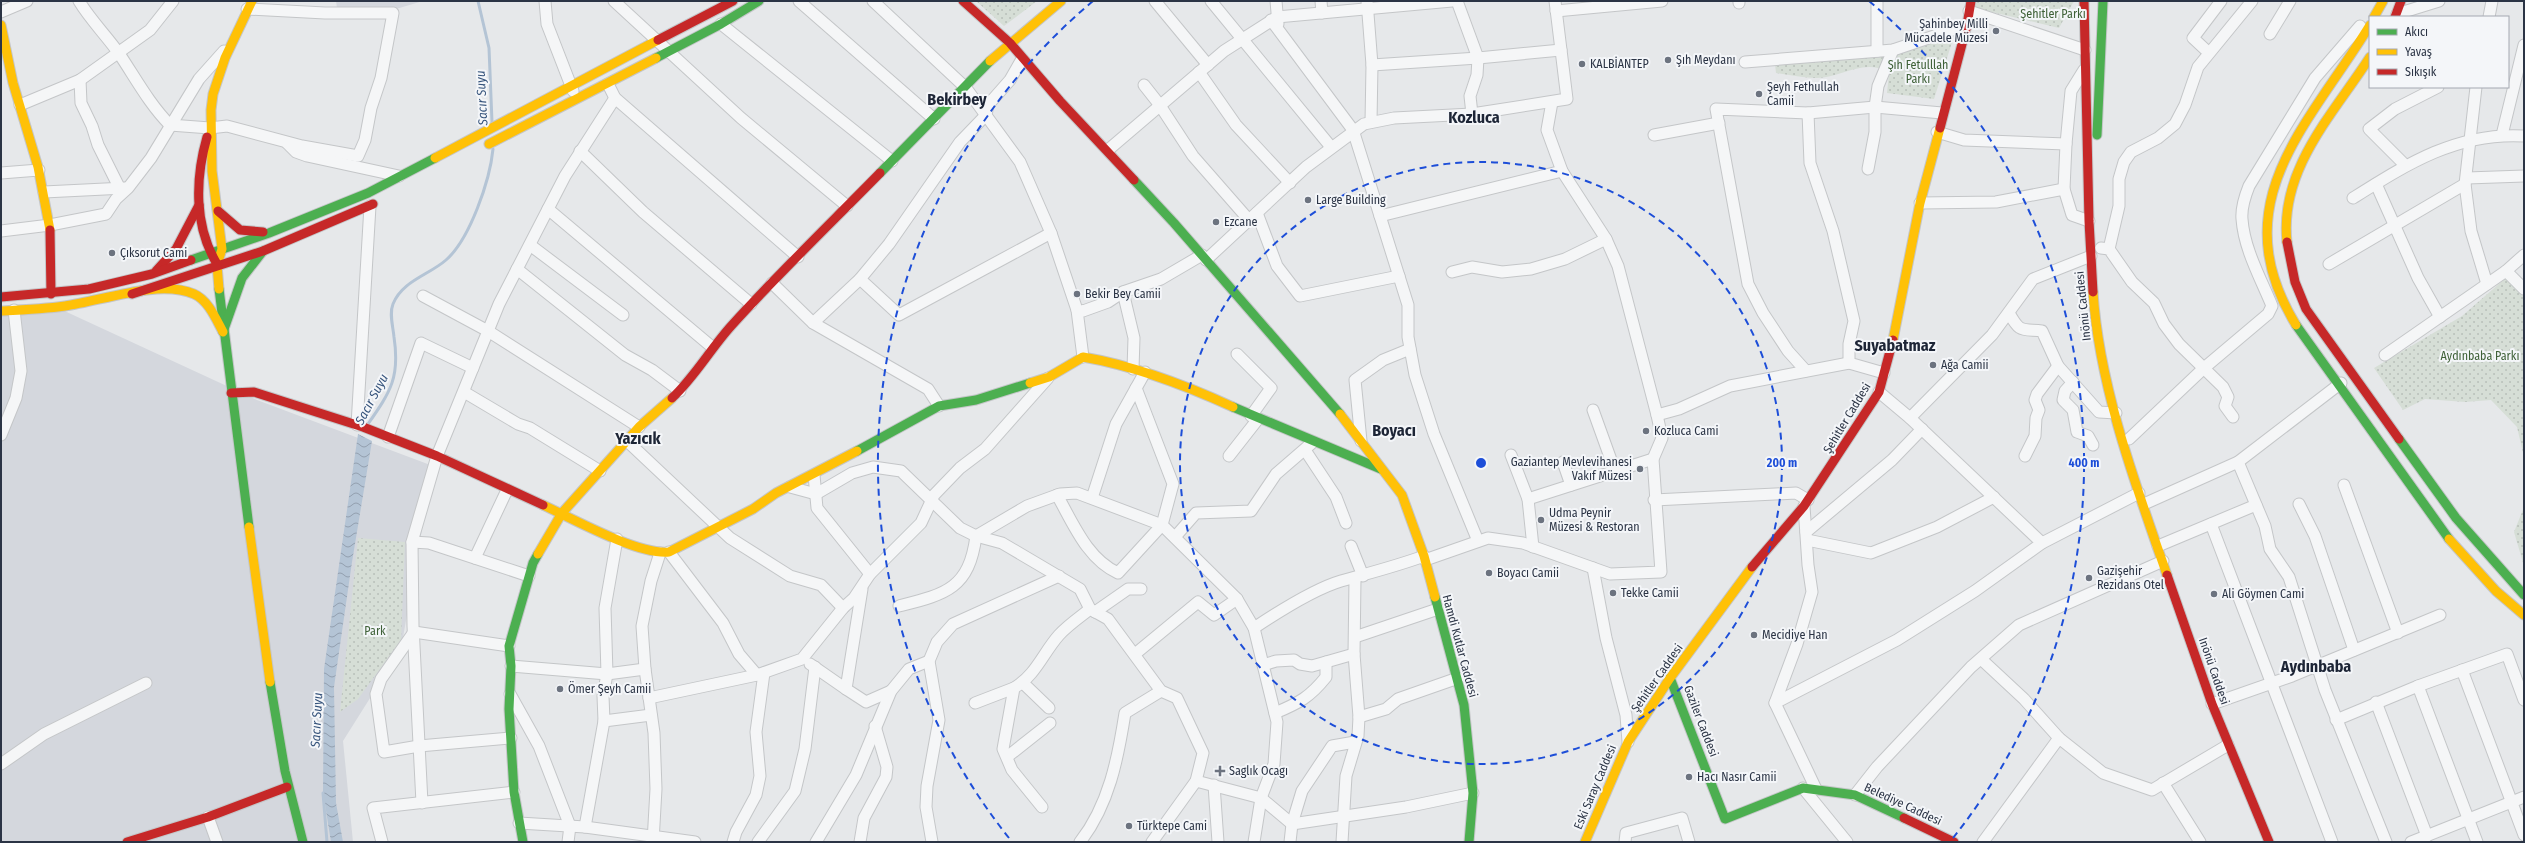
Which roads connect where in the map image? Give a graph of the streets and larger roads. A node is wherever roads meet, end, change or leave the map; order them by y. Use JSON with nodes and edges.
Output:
{"nodes":[{"id":1,"x":27,"y":1,"type":"edge"},
{"id":2,"x":79,"y":1,"type":"edge"},
{"id":3,"x":173,"y":1,"type":"edge"},
{"id":4,"x":545,"y":1,"type":"edge"},
{"id":5,"x":614,"y":1,"type":"edge"},
{"id":6,"x":759,"y":1,"type":"edge"},
{"id":7,"x":799,"y":1,"type":"edge"},
{"id":8,"x":873,"y":1,"type":"edge"},
{"id":9,"x":963,"y":1,"type":"edge"},
{"id":10,"x":1061,"y":1,"type":"edge"},
{"id":11,"x":1155,"y":1,"type":"edge"},
{"id":12,"x":1211,"y":1,"type":"edge"},
{"id":13,"x":1276,"y":1,"type":"edge"},
{"id":14,"x":1321,"y":1,"type":"edge"},
{"id":15,"x":1452,"y":1,"type":"edge"},
{"id":16,"x":1457,"y":1,"type":"edge"},
{"id":17,"x":1877,"y":1,"type":"edge"},
{"id":18,"x":2084,"y":1,"type":"edge"},
{"id":19,"x":2094,"y":1,"type":"edge"},
{"id":20,"x":2103,"y":1,"type":"edge"},
{"id":21,"x":2221,"y":1,"type":"edge"},
{"id":22,"x":2290,"y":1,"type":"edge"},
{"id":23,"x":2382,"y":1,"type":"edge"},
{"id":24,"x":2401,"y":1,"type":"edge"},
{"id":25,"x":2439,"y":1,"type":"edge"},
{"id":26,"x":2492,"y":1,"type":"edge"},
{"id":27,"x":728,"y":2,"type":"edge"},
{"id":28,"x":2249,"y":2,"type":"edge"},
{"id":29,"x":1666,"y":4,"type":"edge"},
{"id":30,"x":250,"y":5,"type":"edge"},
{"id":31,"x":1367,"y":5,"type":"edge"},
{"id":32,"x":1556,"y":6,"type":"edge"},
{"id":33,"x":1970,"y":6,"type":"edge"},
{"id":34,"x":1,"y":12,"type":"edge"},
{"id":35,"x":1322,"y":13,"type":"junction"},
{"id":36,"x":2396,"y":15,"type":"edge"},
{"id":37,"x":2374,"y":16,"type":"edge"},
{"id":38,"x":2489,"y":16,"type":"edge"},
{"id":39,"x":1275,"y":22,"type":"junction"},
{"id":40,"x":721,"y":24,"type":"junction"},
{"id":41,"x":1967,"y":25,"type":"junction"},
{"id":42,"x":2365,"y":25,"type":"edge"},
{"id":43,"x":2,"y":31,"type":"edge"},
{"id":44,"x":2270,"y":34,"type":"dead end"},
{"id":45,"x":1242,"y":39,"type":"junction"},
{"id":46,"x":657,"y":40,"type":"junction"},
{"id":47,"x":1010,"y":43,"type":"junction"},
{"id":48,"x":2524,"y":45,"type":"edge"},
{"id":49,"x":228,"y":46,"type":"junction"},
{"id":50,"x":1561,"y":50,"type":"junction"},
{"id":51,"x":1893,"y":50,"type":"junction"},
{"id":52,"x":2085,"y":50,"type":"junction"},
{"id":53,"x":669,"y":51,"type":"junction"},
{"id":54,"x":1877,"y":51,"type":"junction"},
{"id":55,"x":2208,"y":52,"type":"junction"},
{"id":56,"x":119,"y":53,"type":"junction"},
{"id":57,"x":1478,"y":58,"type":"junction"},
{"id":58,"x":2369,"y":58,"type":"edge"},
{"id":59,"x":1022,"y":59,"type":"junction"},
{"id":60,"x":1745,"y":62,"type":"dead end"},
{"id":61,"x":1208,"y":65,"type":"junction"},
{"id":62,"x":1372,"y":65,"type":"junction"},
{"id":63,"x":2085,"y":68,"type":"junction"},
{"id":64,"x":1199,"y":72,"type":"junction"},
{"id":65,"x":80,"y":80,"type":"junction"},
{"id":66,"x":608,"y":84,"type":"junction"},
{"id":67,"x":570,"y":85,"type":"junction"},
{"id":68,"x":1144,"y":85,"type":"dead end"},
{"id":69,"x":966,"y":88,"type":"junction"},
{"id":70,"x":2436,"y":88,"type":"edge"},
{"id":71,"x":2476,"y":88,"type":"edge"},
{"id":72,"x":615,"y":98,"type":"junction"},
{"id":73,"x":576,"y":99,"type":"junction"},
{"id":74,"x":2085,"y":99,"type":"junction"},
{"id":75,"x":1552,"y":102,"type":"junction"},
{"id":76,"x":1159,"y":104,"type":"junction"},
{"id":77,"x":20,"y":105,"type":"junction"},
{"id":78,"x":1874,"y":107,"type":"junction"},
{"id":79,"x":1808,"y":113,"type":"junction"},
{"id":80,"x":1942,"y":113,"type":"junction"},
{"id":81,"x":1472,"y":114,"type":"junction"},
{"id":82,"x":986,"y":115,"type":"junction"},
{"id":83,"x":934,"y":118,"type":"junction"},
{"id":84,"x":1370,"y":122,"type":"junction"},
{"id":85,"x":1719,"y":123,"type":"junction"},
{"id":86,"x":170,"y":126,"type":"junction"},
{"id":87,"x":210,"y":128,"type":"junction"},
{"id":88,"x":1353,"y":130,"type":"junction"},
{"id":89,"x":1938,"y":132,"type":"junction"},
{"id":90,"x":1654,"y":135,"type":"dead end"},
{"id":91,"x":2096,"y":135,"type":"junction"},
{"id":92,"x":2502,"y":135,"type":"junction"},
{"id":93,"x":2524,"y":136,"type":"edge"},
{"id":94,"x":2469,"y":139,"type":"junction"},
{"id":95,"x":284,"y":141,"type":"junction"},
{"id":96,"x":2066,"y":144,"type":"junction"},
{"id":97,"x":1331,"y":147,"type":"junction"},
{"id":98,"x":478,"y":150,"type":"dead end"},
{"id":99,"x":1108,"y":150,"type":"junction"},
{"id":100,"x":580,"y":151,"type":"junction"},
{"id":101,"x":892,"y":161,"type":"junction"},
{"id":102,"x":2405,"y":165,"type":"junction"},
{"id":103,"x":1868,"y":169,"type":"dead end"},
{"id":104,"x":39,"y":170,"type":"junction"},
{"id":105,"x":1562,"y":171,"type":"junction"},
{"id":106,"x":1,"y":173,"type":"edge"},
{"id":107,"x":400,"y":176,"type":"junction"},
{"id":108,"x":2524,"y":176,"type":"edge"},
{"id":109,"x":2466,"y":181,"type":"junction"},
{"id":110,"x":1290,"y":183,"type":"junction"},
{"id":111,"x":2376,"y":184,"type":"junction"},
{"id":112,"x":124,"y":188,"type":"junction"},
{"id":113,"x":2064,"y":189,"type":"junction"},
{"id":114,"x":44,"y":192,"type":"junction"},
{"id":115,"x":384,"y":198,"type":"dead end"},
{"id":116,"x":2353,"y":198,"type":"dead end"},
{"id":117,"x":1920,"y":203,"type":"junction"},
{"id":118,"x":199,"y":205,"type":"junction"},
{"id":119,"x":370,"y":206,"type":"junction"},
{"id":120,"x":847,"y":206,"type":"junction"},
{"id":121,"x":548,"y":209,"type":"junction"},
{"id":122,"x":218,"y":211,"type":"junction"},
{"id":123,"x":1380,"y":216,"type":"junction"},
{"id":124,"x":1253,"y":217,"type":"junction"},
{"id":125,"x":2089,"y":222,"type":"junction"},
{"id":126,"x":50,"y":225,"type":"junction"},
{"id":127,"x":2393,"y":225,"type":"junction"},
{"id":128,"x":1,"y":231,"type":"edge"},
{"id":129,"x":270,"y":232,"type":"junction"},
{"id":130,"x":1051,"y":233,"type":"junction"},
{"id":131,"x":1606,"y":239,"type":"junction"},
{"id":132,"x":530,"y":245,"type":"junction"},
{"id":133,"x":222,"y":249,"type":"junction"},
{"id":134,"x":263,"y":250,"type":"junction"},
{"id":135,"x":2100,"y":252,"type":"junction"},
{"id":136,"x":209,"y":254,"type":"junction"},
{"id":137,"x":2524,"y":255,"type":"edge"},
{"id":138,"x":798,"y":256,"type":"junction"},
{"id":139,"x":1204,"y":258,"type":"junction"},
{"id":140,"x":2329,"y":264,"type":"dead end"},
{"id":141,"x":217,"y":265,"type":"junction"},
{"id":142,"x":517,"y":269,"type":"junction"},
{"id":143,"x":2506,"y":271,"type":"junction"},
{"id":144,"x":1452,"y":272,"type":"dead end"},
{"id":145,"x":152,"y":274,"type":"junction"},
{"id":146,"x":1399,"y":276,"type":"junction"},
{"id":147,"x":860,"y":279,"type":"junction"},
{"id":148,"x":772,"y":283,"type":"junction"},
{"id":149,"x":2486,"y":284,"type":"junction"},
{"id":150,"x":2524,"y":289,"type":"edge"},
{"id":151,"x":1123,"y":292,"type":"junction"},
{"id":152,"x":51,"y":294,"type":"junction"},
{"id":153,"x":132,"y":294,"type":"junction"},
{"id":154,"x":423,"y":296,"type":"dead end"},
{"id":155,"x":1,"y":297,"type":"edge"},
{"id":156,"x":751,"y":304,"type":"junction"},
{"id":157,"x":14,"y":310,"type":"junction"},
{"id":158,"x":1077,"y":310,"type":"junction"},
{"id":159,"x":1,"y":311,"type":"edge"},
{"id":160,"x":2009,"y":314,"type":"junction"},
{"id":161,"x":623,"y":315,"type":"dead end"},
{"id":162,"x":2440,"y":317,"type":"junction"},
{"id":163,"x":813,"y":323,"type":"junction"},
{"id":164,"x":488,"y":331,"type":"junction"},
{"id":165,"x":223,"y":332,"type":"junction"},
{"id":166,"x":712,"y":347,"type":"junction"},
{"id":167,"x":1410,"y":349,"type":"junction"},
{"id":168,"x":1237,"y":354,"type":"dead end"},
{"id":169,"x":2384,"y":355,"type":"dead end"},
{"id":170,"x":1083,"y":357,"type":"junction"},
{"id":171,"x":1849,"y":363,"type":"junction"},
{"id":172,"x":2058,"y":366,"type":"junction"},
{"id":173,"x":473,"y":368,"type":"junction"},
{"id":174,"x":2204,"y":368,"type":"junction"},
{"id":175,"x":1133,"y":369,"type":"junction"},
{"id":176,"x":2114,"y":369,"type":"dead end"},
{"id":177,"x":1806,"y":371,"type":"junction"},
{"id":178,"x":1145,"y":372,"type":"junction"},
{"id":179,"x":1884,"y":373,"type":"junction"},
{"id":180,"x":1049,"y":377,"type":"junction"},
{"id":181,"x":2073,"y":382,"type":"junction"},
{"id":182,"x":2341,"y":383,"type":"junction"},
{"id":183,"x":1136,"y":388,"type":"junction"},
{"id":184,"x":680,"y":391,"type":"junction"},
{"id":185,"x":231,"y":392,"type":"junction"},
{"id":186,"x":464,"y":392,"type":"junction"},
{"id":187,"x":1879,"y":392,"type":"junction"},
{"id":188,"x":939,"y":406,"type":"junction"},
{"id":189,"x":1592,"y":410,"type":"dead end"},
{"id":190,"x":2116,"y":413,"type":"junction"},
{"id":191,"x":1657,"y":415,"type":"junction"},
{"id":192,"x":1254,"y":417,"type":"junction"},
{"id":193,"x":2233,"y":417,"type":"dead end"},
{"id":194,"x":1910,"y":418,"type":"junction"},
{"id":195,"x":360,"y":426,"type":"junction"},
{"id":196,"x":639,"y":426,"type":"junction"},
{"id":197,"x":1922,"y":429,"type":"junction"},
{"id":198,"x":1,"y":436,"type":"edge"},
{"id":199,"x":388,"y":437,"type":"junction"},
{"id":200,"x":2129,"y":439,"type":"junction"},
{"id":201,"x":627,"y":441,"type":"junction"},
{"id":202,"x":1313,"y":442,"type":"junction"},
{"id":203,"x":1361,"y":442,"type":"junction"},
{"id":204,"x":2093,"y":445,"type":"dead end"},
{"id":205,"x":1305,"y":450,"type":"junction"},
{"id":206,"x":1511,"y":455,"type":"dead end"},
{"id":207,"x":437,"y":456,"type":"junction"},
{"id":208,"x":1229,"y":456,"type":"dead end"},
{"id":209,"x":2025,"y":456,"type":"dead end"},
{"id":210,"x":1653,"y":459,"type":"junction"},
{"id":211,"x":1563,"y":462,"type":"dead end"},
{"id":212,"x":2238,"y":462,"type":"junction"},
{"id":213,"x":1381,"y":469,"type":"junction"},
{"id":214,"x":600,"y":471,"type":"junction"},
{"id":215,"x":1615,"y":471,"type":"junction"},
{"id":216,"x":814,"y":475,"type":"junction"},
{"id":217,"x":1571,"y":485,"type":"junction"},
{"id":218,"x":2344,"y":485,"type":"dead end"},
{"id":219,"x":790,"y":487,"type":"junction"},
{"id":220,"x":507,"y":490,"type":"junction"},
{"id":221,"x":2140,"y":493,"type":"junction"},
{"id":222,"x":816,"y":494,"type":"junction"},
{"id":223,"x":1056,"y":495,"type":"junction"},
{"id":224,"x":1994,"y":497,"type":"junction"},
{"id":225,"x":1092,"y":498,"type":"junction"},
{"id":226,"x":1528,"y":499,"type":"junction"},
{"id":227,"x":1654,"y":500,"type":"junction"},
{"id":228,"x":931,"y":501,"type":"junction"},
{"id":229,"x":1806,"y":503,"type":"junction"},
{"id":230,"x":2144,"y":504,"type":"junction"},
{"id":231,"x":2299,"y":504,"type":"dead end"},
{"id":232,"x":2256,"y":505,"type":"junction"},
{"id":233,"x":562,"y":513,"type":"junction"},
{"id":234,"x":1346,"y":523,"type":"dead end"},
{"id":235,"x":2210,"y":524,"type":"junction"},
{"id":236,"x":1162,"y":525,"type":"junction"},
{"id":237,"x":718,"y":527,"type":"junction"},
{"id":238,"x":976,"y":536,"type":"junction"},
{"id":239,"x":1807,"y":536,"type":"junction"},
{"id":240,"x":1175,"y":537,"type":"junction"},
{"id":241,"x":617,"y":539,"type":"junction"},
{"id":242,"x":1478,"y":541,"type":"junction"},
{"id":243,"x":412,"y":542,"type":"junction"},
{"id":244,"x":2042,"y":543,"type":"junction"},
{"id":245,"x":1351,"y":546,"type":"dead end"},
{"id":246,"x":2158,"y":546,"type":"junction"},
{"id":247,"x":1533,"y":547,"type":"junction"},
{"id":248,"x":664,"y":553,"type":"junction"},
{"id":249,"x":475,"y":558,"type":"junction"},
{"id":250,"x":1425,"y":558,"type":"junction"},
{"id":251,"x":2163,"y":561,"type":"junction"},
{"id":252,"x":1593,"y":568,"type":"junction"},
{"id":253,"x":870,"y":574,"type":"junction"},
{"id":254,"x":529,"y":576,"type":"junction"},
{"id":255,"x":1059,"y":576,"type":"junction"},
{"id":256,"x":1359,"y":577,"type":"junction"},
{"id":257,"x":863,"y":585,"type":"junction"},
{"id":258,"x":1141,"y":589,"type":"dead end"},
{"id":259,"x":2524,"y":595,"type":"edge"},
{"id":260,"x":1237,"y":599,"type":"junction"},
{"id":261,"x":899,"y":606,"type":"dead end"},
{"id":262,"x":842,"y":608,"type":"junction"},
{"id":263,"x":1438,"y":609,"type":"junction"},
{"id":264,"x":1092,"y":610,"type":"junction"},
{"id":265,"x":2440,"y":615,"type":"dead end"},
{"id":266,"x":2524,"y":615,"type":"edge"},
{"id":267,"x":1254,"y":628,"type":"junction"},
{"id":268,"x":414,"y":632,"type":"junction"},
{"id":269,"x":2398,"y":633,"type":"junction"},
{"id":270,"x":1355,"y":637,"type":"junction"},
{"id":271,"x":509,"y":646,"type":"junction"},
{"id":272,"x":2354,"y":650,"type":"junction"},
{"id":273,"x":1135,"y":654,"type":"junction"},
{"id":274,"x":1354,"y":654,"type":"junction"},
{"id":275,"x":802,"y":659,"type":"junction"},
{"id":276,"x":1981,"y":659,"type":"junction"},
{"id":277,"x":929,"y":661,"type":"junction"},
{"id":278,"x":1326,"y":662,"type":"junction"},
{"id":279,"x":1263,"y":665,"type":"junction"},
{"id":280,"x":2318,"y":665,"type":"junction"},
{"id":281,"x":511,"y":666,"type":"junction"},
{"id":282,"x":815,"y":668,"type":"junction"},
{"id":283,"x":645,"y":669,"type":"junction"},
{"id":284,"x":2462,"y":670,"type":"junction"},
{"id":285,"x":607,"y":674,"type":"junction"},
{"id":286,"x":761,"y":674,"type":"junction"},
{"id":287,"x":1458,"y":678,"type":"junction"},
{"id":288,"x":1670,"y":678,"type":"junction"},
{"id":289,"x":146,"y":683,"type":"dead end"},
{"id":290,"x":2270,"y":683,"type":"junction"},
{"id":291,"x":1019,"y":686,"type":"junction"},
{"id":292,"x":2418,"y":686,"type":"junction"},
{"id":293,"x":846,"y":689,"type":"junction"},
{"id":294,"x":891,"y":690,"type":"junction"},
{"id":295,"x":1161,"y":691,"type":"junction"},
{"id":296,"x":509,"y":692,"type":"junction"},
{"id":297,"x":649,"y":698,"type":"junction"},
{"id":298,"x":2524,"y":700,"type":"edge"},
{"id":299,"x":2376,"y":702,"type":"junction"},
{"id":300,"x":975,"y":703,"type":"dead end"},
{"id":301,"x":1775,"y":703,"type":"junction"},
{"id":302,"x":2212,"y":704,"type":"junction"},
{"id":303,"x":1049,"y":708,"type":"dead end"},
{"id":304,"x":1275,"y":713,"type":"junction"},
{"id":305,"x":650,"y":715,"type":"junction"},
{"id":306,"x":1359,"y":717,"type":"junction"},
{"id":307,"x":2336,"y":720,"type":"junction"},
{"id":308,"x":604,"y":721,"type":"junction"},
{"id":309,"x":1050,"y":723,"type":"dead end"},
{"id":310,"x":875,"y":726,"type":"junction"},
{"id":311,"x":511,"y":738,"type":"junction"},
{"id":312,"x":2059,"y":738,"type":"junction"},
{"id":313,"x":1354,"y":742,"type":"junction"},
{"id":314,"x":1628,"y":742,"type":"junction"},
{"id":315,"x":2228,"y":745,"type":"junction"},
{"id":316,"x":419,"y":746,"type":"junction"},
{"id":317,"x":1007,"y":757,"type":"junction"},
{"id":318,"x":1,"y":764,"type":"edge"},
{"id":319,"x":1196,"y":782,"type":"junction"},
{"id":320,"x":2163,"y":783,"type":"junction"},
{"id":321,"x":1214,"y":786,"type":"junction"},
{"id":322,"x":287,"y":787,"type":"junction"},
{"id":323,"x":1804,"y":788,"type":"junction"},
{"id":324,"x":1816,"y":789,"type":"junction"},
{"id":325,"x":514,"y":792,"type":"junction"},
{"id":326,"x":1473,"y":793,"type":"junction"},
{"id":327,"x":1854,"y":795,"type":"junction"},
{"id":328,"x":2524,"y":797,"type":"edge"},
{"id":329,"x":1261,"y":798,"type":"junction"},
{"id":330,"x":2511,"y":801,"type":"junction"},
{"id":331,"x":422,"y":803,"type":"junction"},
{"id":332,"x":1042,"y":807,"type":"dead end"},
{"id":333,"x":1343,"y":814,"type":"junction"},
{"id":334,"x":208,"y":817,"type":"junction"},
{"id":335,"x":1725,"y":819,"type":"joint"},
{"id":336,"x":2468,"y":820,"type":"junction"},
{"id":337,"x":519,"y":823,"type":"junction"},
{"id":338,"x":1292,"y":824,"type":"junction"},
{"id":339,"x":570,"y":826,"type":"junction"},
{"id":340,"x":585,"y":827,"type":"junction"},
{"id":341,"x":2524,"y":835,"type":"edge"},
{"id":342,"x":2427,"y":836,"type":"junction"},
{"id":343,"x":621,"y":837,"type":"edge"},
{"id":344,"x":652,"y":840,"type":"edge"},
{"id":345,"x":127,"y":842,"type":"edge"},
{"id":346,"x":217,"y":842,"type":"edge"},
{"id":347,"x":303,"y":842,"type":"edge"},
{"id":348,"x":382,"y":842,"type":"edge"},
{"id":349,"x":523,"y":842,"type":"edge"},
{"id":350,"x":568,"y":842,"type":"edge"},
{"id":351,"x":695,"y":842,"type":"edge"},
{"id":352,"x":734,"y":842,"type":"edge"},
{"id":353,"x":758,"y":842,"type":"edge"},
{"id":354,"x":816,"y":842,"type":"edge"},
{"id":355,"x":860,"y":842,"type":"edge"},
{"id":356,"x":932,"y":842,"type":"edge"},
{"id":357,"x":1080,"y":842,"type":"edge"},
{"id":358,"x":1152,"y":842,"type":"edge"},
{"id":359,"x":1218,"y":842,"type":"edge"},
{"id":360,"x":1254,"y":842,"type":"edge"},
{"id":361,"x":1290,"y":842,"type":"edge"},
{"id":362,"x":1342,"y":842,"type":"edge"},
{"id":363,"x":1469,"y":842,"type":"edge"},
{"id":364,"x":1585,"y":842,"type":"edge"},
{"id":365,"x":1625,"y":842,"type":"edge"},
{"id":366,"x":1689,"y":842,"type":"edge"},
{"id":367,"x":1847,"y":842,"type":"edge"},
{"id":368,"x":1954,"y":842,"type":"edge"},
{"id":369,"x":1983,"y":842,"type":"edge"},
{"id":370,"x":2200,"y":842,"type":"edge"},
{"id":371,"x":2269,"y":842,"type":"edge"},
{"id":372,"x":2332,"y":842,"type":"edge"},
{"id":373,"x":2386,"y":842,"type":"edge"},
{"id":374,"x":2411,"y":842,"type":"edge"},
{"id":375,"x":2477,"y":842,"type":"edge"}],
"edges":[{"from":1,"to":34,"type":"street"},
{"from":2,"to":56,"type":"street"},
{"from":3,"to":56,"type":"street"},
{"from":4,"to":67,"type":"street"},
{"from":5,"to":46,"type":"street"},
{"from":6,"to":40,"type":"street"},
{"from":7,"to":83,"type":"street"},
{"from":8,"to":69,"type":"street"},
{"from":9,"to":47,"type":"street","name":"Hamdi Kutlar Caddesi"},
{"from":10,"to":47,"type":"street"},
{"from":11,"to":61,"type":"street"},
{"from":12,"to":45,"type":"street"},
{"from":13,"to":39,"type":"street"},
{"from":14,"to":35,"type":"street"},
{"from":15,"to":31,"type":"street"},
{"from":16,"to":57,"type":"street"},
{"from":17,"to":54,"type":"street"},
{"from":18,"to":52,"type":"street"},
{"from":19,"to":74,"type":"street"},
{"from":19,"to":91,"type":"street"},
{"from":20,"to":91,"type":"street"},
{"from":21,"to":55,"type":"street"},
{"from":22,"to":44,"type":"street"},
{"from":23,"to":37,"type":"street"},
{"from":24,"to":36,"type":"street"},
{"from":25,"to":36,"type":"street"},
{"from":26,"to":38,"type":"street"},
{"from":27,"to":46,"type":"street"},
{"from":28,"to":55,"type":"street"},
{"from":29,"to":32,"type":"street"},
{"from":30,"to":49,"type":"street"},
{"from":30,"to":95,"type":"street"},
{"from":31,"to":35,"type":"street"},
{"from":31,"to":62,"type":"street"},
{"from":32,"to":50,"type":"street"},
{"from":33,"to":41,"type":"street","name":"Şehitler Caddesi"},
{"from":33,"to":52,"type":"street"},
{"from":35,"to":39,"type":"street"},
{"from":39,"to":45,"type":"street"},
{"from":39,"to":88,"type":"street"},
{"from":40,"to":53,"type":"street"},
{"from":40,"to":101,"type":"street"},
{"from":41,"to":51,"type":"street"},
{"from":41,"to":80,"type":"street","name":"Şehitler Caddesi"},
{"from":42,"to":174,"type":"street"},
{"from":42,"to":182,"type":"street"},
{"from":43,"to":77,"type":"street"},
{"from":45,"to":61,"type":"street"},
{"from":45,"to":97,"type":"street"},
{"from":46,"to":53,"type":"street"},
{"from":46,"to":67,"type":"street"},
{"from":47,"to":59,"type":"street","name":"Hamdi Kutlar Caddesi"},
{"from":47,"to":69,"type":"street"},
{"from":48,"to":92,"type":"street"},
{"from":49,"to":86,"type":"street"},
{"from":49,"to":87,"type":"street"},
{"from":50,"to":57,"type":"street"},
{"from":50,"to":75,"type":"street"},
{"from":51,"to":54,"type":"street"},
{"from":51,"to":78,"type":"street"},
{"from":52,"to":63,"type":"street"},
{"from":53,"to":66,"type":"street"},
{"from":53,"to":120,"type":"street"},
{"from":54,"to":60,"type":"street"},
{"from":55,"to":135,"type":"street"},
{"from":56,"to":65,"type":"street"},
{"from":56,"to":86,"type":"street"},
{"from":57,"to":62,"type":"street"},
{"from":57,"to":81,"type":"street"},
{"from":58,"to":259,"type":"street"},
{"from":59,"to":82,"type":"street"},
{"from":59,"to":99,"type":"street","name":"Hamdi Kutlar Caddesi"},
{"from":61,"to":64,"type":"street"},
{"from":62,"to":84,"type":"street"},
{"from":63,"to":74,"type":"street"},
{"from":63,"to":96,"type":"street"},
{"from":64,"to":76,"type":"street"},
{"from":64,"to":110,"type":"street"},
{"from":65,"to":77,"type":"street"},
{"from":65,"to":112,"type":"street"},
{"from":66,"to":72,"type":"street"},
{"from":66,"to":73,"type":"street"},
{"from":67,"to":73,"type":"street"},
{"from":67,"to":107,"type":"street"},
{"from":68,"to":76,"type":"street"},
{"from":69,"to":82,"type":"street"},
{"from":69,"to":83,"type":"street"},
{"from":70,"to":102,"type":"street"},
{"from":71,"to":94,"type":"street"},
{"from":72,"to":100,"type":"street"},
{"from":72,"to":138,"type":"street"},
{"from":73,"to":98,"type":"street"},
{"from":74,"to":125,"type":"street","name":"Inönü Caddesi"},
{"from":75,"to":81,"type":"street"},
{"from":75,"to":105,"type":"street"},
{"from":76,"to":99,"type":"street"},
{"from":76,"to":124,"type":"street"},
{"from":77,"to":104,"type":"street"},
{"from":78,"to":79,"type":"street"},
{"from":78,"to":80,"type":"street"},
{"from":78,"to":103,"type":"street"},
{"from":79,"to":85,"type":"street"},
{"from":79,"to":171,"type":"street"},
{"from":80,"to":89,"type":"street","name":"Şehitler Caddesi"},
{"from":81,"to":84,"type":"street"},
{"from":82,"to":130,"type":"street"},
{"from":82,"to":147,"type":"street"},
{"from":83,"to":101,"type":"street"},
{"from":84,"to":88,"type":"street"},
{"from":85,"to":90,"type":"street"},
{"from":85,"to":177,"type":"street"},
{"from":86,"to":87,"type":"street"},
{"from":86,"to":112,"type":"street"},
{"from":87,"to":95,"type":"street"},
{"from":87,"to":118,"type":"street"},
{"from":87,"to":122,"type":"street"},
{"from":88,"to":97,"type":"street"},
{"from":88,"to":123,"type":"street"},
{"from":89,"to":96,"type":"street"},
{"from":89,"to":117,"type":"street","name":"Şehitler Caddesi"},
{"from":91,"to":135,"type":"street","name":"Inönü Caddesi"},
{"from":92,"to":93,"type":"street"},
{"from":92,"to":94,"type":"street"},
{"from":94,"to":102,"type":"street"},
{"from":94,"to":109,"type":"street"},
{"from":95,"to":107,"type":"street"},
{"from":96,"to":113,"type":"street"},
{"from":97,"to":110,"type":"street"},
{"from":99,"to":139,"type":"street","name":"Hamdi Kutlar Caddesi"},
{"from":100,"to":121,"type":"street"},
{"from":100,"to":156,"type":"street"},
{"from":101,"to":120,"type":"street"},
{"from":102,"to":111,"type":"street"},
{"from":104,"to":106,"type":"street"},
{"from":104,"to":114,"type":"street"},
{"from":105,"to":123,"type":"street"},
{"from":105,"to":131,"type":"street"},
{"from":107,"to":129,"type":"street"},
{"from":108,"to":109,"type":"street"},
{"from":109,"to":127,"type":"street"},
{"from":109,"to":149,"type":"street"},
{"from":110,"to":124,"type":"street"},
{"from":111,"to":116,"type":"street"},
{"from":111,"to":127,"type":"street"},
{"from":112,"to":114,"type":"street"},
{"from":112,"to":126,"type":"street"},
{"from":113,"to":117,"type":"street"},
{"from":113,"to":125,"type":"street"},
{"from":114,"to":126,"type":"street"},
{"from":115,"to":119,"type":"street"},
{"from":117,"to":179,"type":"street","name":"Şehitler Caddesi"},
{"from":118,"to":136,"type":"street"},
{"from":118,"to":145,"type":"street"},
{"from":119,"to":134,"type":"street"},
{"from":119,"to":195,"type":"street"},
{"from":120,"to":138,"type":"street"},
{"from":121,"to":132,"type":"street"},
{"from":121,"to":166,"type":"street"},
{"from":122,"to":129,"type":"street"},
{"from":122,"to":133,"type":"street"},
{"from":123,"to":146,"type":"street"},
{"from":124,"to":139,"type":"street"},
{"from":124,"to":146,"type":"street"},
{"from":125,"to":135,"type":"street","name":"Inönü Caddesi"},
{"from":126,"to":128,"type":"street"},
{"from":126,"to":152,"type":"street"},
{"from":127,"to":140,"type":"street"},
{"from":127,"to":162,"type":"street"},
{"from":129,"to":133,"type":"street"},
{"from":130,"to":147,"type":"street"},
{"from":130,"to":158,"type":"street"},
{"from":131,"to":144,"type":"street"},
{"from":131,"to":191,"type":"street"},
{"from":132,"to":142,"type":"street"},
{"from":132,"to":161,"type":"street"},
{"from":133,"to":136,"type":"street"},
{"from":133,"to":141,"type":"street"},
{"from":134,"to":141,"type":"street"},
{"from":134,"to":165,"type":"street"},
{"from":135,"to":160,"type":"street"},
{"from":135,"to":174,"type":"street"},
{"from":135,"to":190,"type":"street","name":"Inönü Caddesi"},
{"from":136,"to":141,"type":"street"},
{"from":136,"to":145,"type":"street"},
{"from":137,"to":143,"type":"street"},
{"from":138,"to":148,"type":"street"},
{"from":139,"to":151,"type":"street"},
{"from":139,"to":203,"type":"street","name":"Hamdi Kutlar Caddesi"},
{"from":141,"to":153,"type":"street"},
{"from":141,"to":165,"type":"street"},
{"from":142,"to":164,"type":"street"},
{"from":142,"to":184,"type":"street"},
{"from":143,"to":149,"type":"street"},
{"from":143,"to":150,"type":"street"},
{"from":145,"to":152,"type":"street"},
{"from":146,"to":167,"type":"street"},
{"from":147,"to":163,"type":"street"},
{"from":148,"to":156,"type":"street"},
{"from":148,"to":163,"type":"street"},
{"from":149,"to":162,"type":"street"},
{"from":151,"to":158,"type":"street"},
{"from":151,"to":175,"type":"street"},
{"from":152,"to":155,"type":"street"},
{"from":153,"to":157,"type":"street"},
{"from":153,"to":165,"type":"street"},
{"from":154,"to":164,"type":"street"},
{"from":156,"to":166,"type":"street"},
{"from":157,"to":159,"type":"street"},
{"from":157,"to":198,"type":"street"},
{"from":158,"to":170,"type":"street"},
{"from":160,"to":172,"type":"street"},
{"from":160,"to":194,"type":"street"},
{"from":162,"to":169,"type":"street"},
{"from":163,"to":188,"type":"street"},
{"from":164,"to":173,"type":"street"},
{"from":164,"to":196,"type":"street"},
{"from":165,"to":185,"type":"street"},
{"from":166,"to":184,"type":"street"},
{"from":167,"to":203,"type":"street"},
{"from":167,"to":242,"type":"street"},
{"from":168,"to":192,"type":"street"},
{"from":170,"to":175,"type":"street"},
{"from":170,"to":180,"type":"street"},
{"from":171,"to":177,"type":"street"},
{"from":171,"to":179,"type":"street"},
{"from":172,"to":181,"type":"street"},
{"from":172,"to":209,"type":"street"},
{"from":173,"to":186,"type":"street"},
{"from":173,"to":199,"type":"street"},
{"from":174,"to":193,"type":"street"},
{"from":174,"to":200,"type":"street"},
{"from":175,"to":178,"type":"street"},
{"from":176,"to":200,"type":"street","name":"Inönü Caddesi"},
{"from":177,"to":191,"type":"street"},
{"from":178,"to":183,"type":"street"},
{"from":178,"to":192,"type":"street"},
{"from":179,"to":187,"type":"street","name":"Şehitler Caddesi"},
{"from":180,"to":188,"type":"street"},
{"from":180,"to":228,"type":"street"},
{"from":181,"to":190,"type":"street"},
{"from":181,"to":204,"type":"street"},
{"from":182,"to":212,"type":"street"},
{"from":182,"to":266,"type":"street"},
{"from":183,"to":225,"type":"street"},
{"from":183,"to":236,"type":"street"},
{"from":184,"to":196,"type":"street"},
{"from":185,"to":195,"type":"street"},
{"from":185,"to":322,"type":"street"},
{"from":186,"to":207,"type":"street"},
{"from":186,"to":214,"type":"street"},
{"from":187,"to":194,"type":"street"},
{"from":187,"to":229,"type":"street","name":"Şehitler Caddesi"},
{"from":188,"to":216,"type":"street"},
{"from":189,"to":215,"type":"street"},
{"from":190,"to":221,"type":"street","name":"Inönü Caddesi"},
{"from":191,"to":210,"type":"street"},
{"from":192,"to":202,"type":"street"},
{"from":192,"to":208,"type":"street"},
{"from":194,"to":197,"type":"street"},
{"from":195,"to":199,"type":"street"},
{"from":196,"to":201,"type":"street"},
{"from":197,"to":224,"type":"street"},
{"from":197,"to":239,"type":"street"},
{"from":199,"to":207,"type":"street"},
{"from":200,"to":230,"type":"street","name":"Inönü Caddesi"},
{"from":201,"to":214,"type":"street"},
{"from":201,"to":237,"type":"street"},
{"from":202,"to":205,"type":"street"},
{"from":202,"to":213,"type":"street"},
{"from":203,"to":213,"type":"street","name":"Hamdi Kutlar Caddesi"},
{"from":205,"to":234,"type":"street"},
{"from":205,"to":240,"type":"street"},
{"from":206,"to":226,"type":"street"},
{"from":207,"to":220,"type":"street"},
{"from":207,"to":243,"type":"street"},
{"from":210,"to":215,"type":"street"},
{"from":210,"to":227,"type":"street"},
{"from":211,"to":217,"type":"street"},
{"from":212,"to":230,"type":"street"},
{"from":212,"to":232,"type":"street"},
{"from":213,"to":250,"type":"street","name":"Hamdi Kutlar Caddesi"},
{"from":214,"to":233,"type":"street"},
{"from":215,"to":217,"type":"street"},
{"from":216,"to":219,"type":"street"},
{"from":216,"to":222,"type":"street"},
{"from":217,"to":226,"type":"street"},
{"from":218,"to":269,"type":"street"},
{"from":219,"to":222,"type":"street"},
{"from":219,"to":237,"type":"street"},
{"from":220,"to":233,"type":"street"},
{"from":220,"to":249,"type":"street"},
{"from":221,"to":230,"type":"street","name":"Inönü Caddesi"},
{"from":221,"to":244,"type":"street"},
{"from":222,"to":228,"type":"street"},
{"from":222,"to":253,"type":"street"},
{"from":223,"to":225,"type":"street"},
{"from":223,"to":236,"type":"street"},
{"from":223,"to":238,"type":"street"},
{"from":224,"to":239,"type":"street"},
{"from":224,"to":244,"type":"street"},
{"from":225,"to":236,"type":"street"},
{"from":226,"to":247,"type":"street"},
{"from":227,"to":229,"type":"street"},
{"from":227,"to":252,"type":"street"},
{"from":228,"to":238,"type":"street"},
{"from":228,"to":253,"type":"street"},
{"from":229,"to":239,"type":"street"},
{"from":229,"to":288,"type":"street","name":"Şehitler Caddesi"},
{"from":230,"to":246,"type":"street","name":"Inönü Caddesi"},
{"from":231,"to":272,"type":"street"},
{"from":232,"to":235,"type":"street"},
{"from":232,"to":280,"type":"street"},
{"from":233,"to":241,"type":"street"},
{"from":233,"to":254,"type":"street"},
{"from":235,"to":246,"type":"street"},
{"from":235,"to":290,"type":"street"},
{"from":236,"to":240,"type":"street"},
{"from":237,"to":248,"type":"street"},
{"from":237,"to":262,"type":"street"},
{"from":238,"to":255,"type":"street"},
{"from":238,"to":261,"type":"street"},
{"from":239,"to":301,"type":"street"},
{"from":240,"to":260,"type":"street"},
{"from":241,"to":248,"type":"street"},
{"from":241,"to":285,"type":"street"},
{"from":242,"to":247,"type":"street"},
{"from":242,"to":250,"type":"street"},
{"from":243,"to":249,"type":"street"},
{"from":243,"to":268,"type":"street"},
{"from":244,"to":301,"type":"street"},
{"from":245,"to":256,"type":"street"},
{"from":246,"to":251,"type":"street","name":"Inönü Caddesi"},
{"from":247,"to":252,"type":"street"},
{"from":248,"to":283,"type":"street"},
{"from":248,"to":286,"type":"street"},
{"from":249,"to":254,"type":"street"},
{"from":250,"to":256,"type":"street"},
{"from":250,"to":263,"type":"street","name":"Hamdi Kutlar Caddesi"},
{"from":251,"to":276,"type":"street"},
{"from":251,"to":302,"type":"street","name":"Inönü Caddesi"},
{"from":252,"to":314,"type":"street"},
{"from":253,"to":257,"type":"street"},
{"from":254,"to":271,"type":"street"},
{"from":255,"to":264,"type":"street"},
{"from":255,"to":277,"type":"street"},
{"from":256,"to":267,"type":"street"},
{"from":256,"to":270,"type":"street"},
{"from":257,"to":262,"type":"street"},
{"from":257,"to":293,"type":"street"},
{"from":258,"to":264,"type":"street"},
{"from":260,"to":267,"type":"street"},
{"from":260,"to":273,"type":"street"},
{"from":262,"to":275,"type":"street"},
{"from":263,"to":270,"type":"street"},
{"from":263,"to":287,"type":"street","name":"Hamdi Kutlar Caddesi"},
{"from":264,"to":273,"type":"street"},
{"from":264,"to":291,"type":"street"},
{"from":265,"to":269,"type":"street"},
{"from":267,"to":279,"type":"street"},
{"from":268,"to":271,"type":"street"},
{"from":268,"to":316,"type":"street"},
{"from":268,"to":316,"type":"street"},
{"from":269,"to":272,"type":"street"},
{"from":270,"to":274,"type":"street"},
{"from":271,"to":281,"type":"street"},
{"from":272,"to":280,"type":"street"},
{"from":273,"to":295,"type":"street"},
{"from":274,"to":278,"type":"street"},
{"from":274,"to":306,"type":"street"},
{"from":275,"to":282,"type":"street"},
{"from":275,"to":286,"type":"street"},
{"from":276,"to":312,"type":"street"},
{"from":276,"to":327,"type":"street"},
{"from":277,"to":294,"type":"street"},
{"from":277,"to":356,"type":"street"},
{"from":278,"to":279,"type":"street"},
{"from":278,"to":304,"type":"street"},
{"from":279,"to":304,"type":"street"},
{"from":280,"to":290,"type":"street"},
{"from":280,"to":307,"type":"street"},
{"from":281,"to":285,"type":"street"},
{"from":281,"to":296,"type":"street"},
{"from":282,"to":293,"type":"street"},
{"from":282,"to":353,"type":"street"},
{"from":283,"to":285,"type":"street"},
{"from":283,"to":297,"type":"street"},
{"from":284,"to":292,"type":"street"},
{"from":284,"to":298,"type":"street"},
{"from":284,"to":330,"type":"street"},
{"from":285,"to":308,"type":"street"},
{"from":286,"to":297,"type":"street"},
{"from":286,"to":352,"type":"street"},
{"from":287,"to":306,"type":"street"},
{"from":287,"to":326,"type":"street","name":"Hamdi Kutlar Caddesi"},
{"from":288,"to":314,"type":"street","name":"Şehitler Caddesi"},
{"from":288,"to":335,"type":"street","name":"Gaziler Caddesi"},
{"from":289,"to":318,"type":"street"},
{"from":290,"to":302,"type":"street"},
{"from":290,"to":372,"type":"street"},
{"from":291,"to":300,"type":"street"},
{"from":291,"to":303,"type":"street"},
{"from":291,"to":317,"type":"street"},
{"from":292,"to":299,"type":"street"},
{"from":292,"to":336,"type":"street"},
{"from":293,"to":294,"type":"street"},
{"from":294,"to":310,"type":"street"},
{"from":295,"to":319,"type":"street"},
{"from":295,"to":357,"type":"street"},
{"from":296,"to":311,"type":"street"},
{"from":296,"to":339,"type":"street"},
{"from":297,"to":305,"type":"street"},
{"from":299,"to":307,"type":"street"},
{"from":299,"to":342,"type":"street"},
{"from":301,"to":324,"type":"street"},
{"from":302,"to":315,"type":"street","name":"Inönü Caddesi"},
{"from":304,"to":329,"type":"street"},
{"from":305,"to":308,"type":"street"},
{"from":305,"to":344,"type":"street"},
{"from":306,"to":313,"type":"street"},
{"from":307,"to":373,"type":"street"},
{"from":308,"to":340,"type":"street"},
{"from":309,"to":317,"type":"street"},
{"from":310,"to":354,"type":"street"},
{"from":310,"to":355,"type":"street"},
{"from":311,"to":316,"type":"street"},
{"from":311,"to":325,"type":"street"},
{"from":312,"to":320,"type":"street"},
{"from":312,"to":369,"type":"street"},
{"from":313,"to":333,"type":"street"},
{"from":313,"to":338,"type":"street"},
{"from":314,"to":364,"type":"street","name":"Eski Saray Caddesi"},
{"from":315,"to":320,"type":"street"},
{"from":315,"to":371,"type":"street","name":"Inönü Caddesi"},
{"from":316,"to":331,"type":"street"},
{"from":317,"to":332,"type":"street"},
{"from":319,"to":321,"type":"street"},
{"from":319,"to":358,"type":"street"},
{"from":320,"to":370,"type":"street"},
{"from":321,"to":329,"type":"street"},
{"from":321,"to":359,"type":"street"},
{"from":322,"to":334,"type":"street"},
{"from":322,"to":347,"type":"street"},
{"from":323,"to":324,"type":"street","name":"Belediye Caddesi"},
{"from":323,"to":335,"type":"street","name":"Belediye Caddesi"},
{"from":323,"to":367,"type":"street"},
{"from":324,"to":327,"type":"street","name":"Belediye Caddesi"},
{"from":325,"to":331,"type":"street"},
{"from":325,"to":337,"type":"street"},
{"from":326,"to":333,"type":"street"},
{"from":326,"to":363,"type":"street","name":"Hamdi Kutlar Caddesi"},
{"from":327,"to":368,"type":"street","name":"Belediye Caddesi"},
{"from":328,"to":330,"type":"street"},
{"from":329,"to":338,"type":"street"},
{"from":329,"to":360,"type":"street"},
{"from":330,"to":336,"type":"street"},
{"from":330,"to":341,"type":"street"},
{"from":331,"to":348,"type":"street"},
{"from":333,"to":338,"type":"street"},
{"from":333,"to":362,"type":"street"},
{"from":334,"to":345,"type":"street"},
{"from":334,"to":346,"type":"street"},
{"from":336,"to":342,"type":"street"},
{"from":336,"to":375,"type":"street"},
{"from":337,"to":339,"type":"street"},
{"from":337,"to":349,"type":"street"},
{"from":338,"to":361,"type":"street"},
{"from":339,"to":340,"type":"street"},
{"from":339,"to":350,"type":"street"},
{"from":340,"to":343,"type":"street"},
{"from":342,"to":374,"type":"street"},
{"from":343,"to":344,"type":"street"},
{"from":344,"to":351,"type":"street"},
{"from":365,"to":366,"type":"street"}]}
